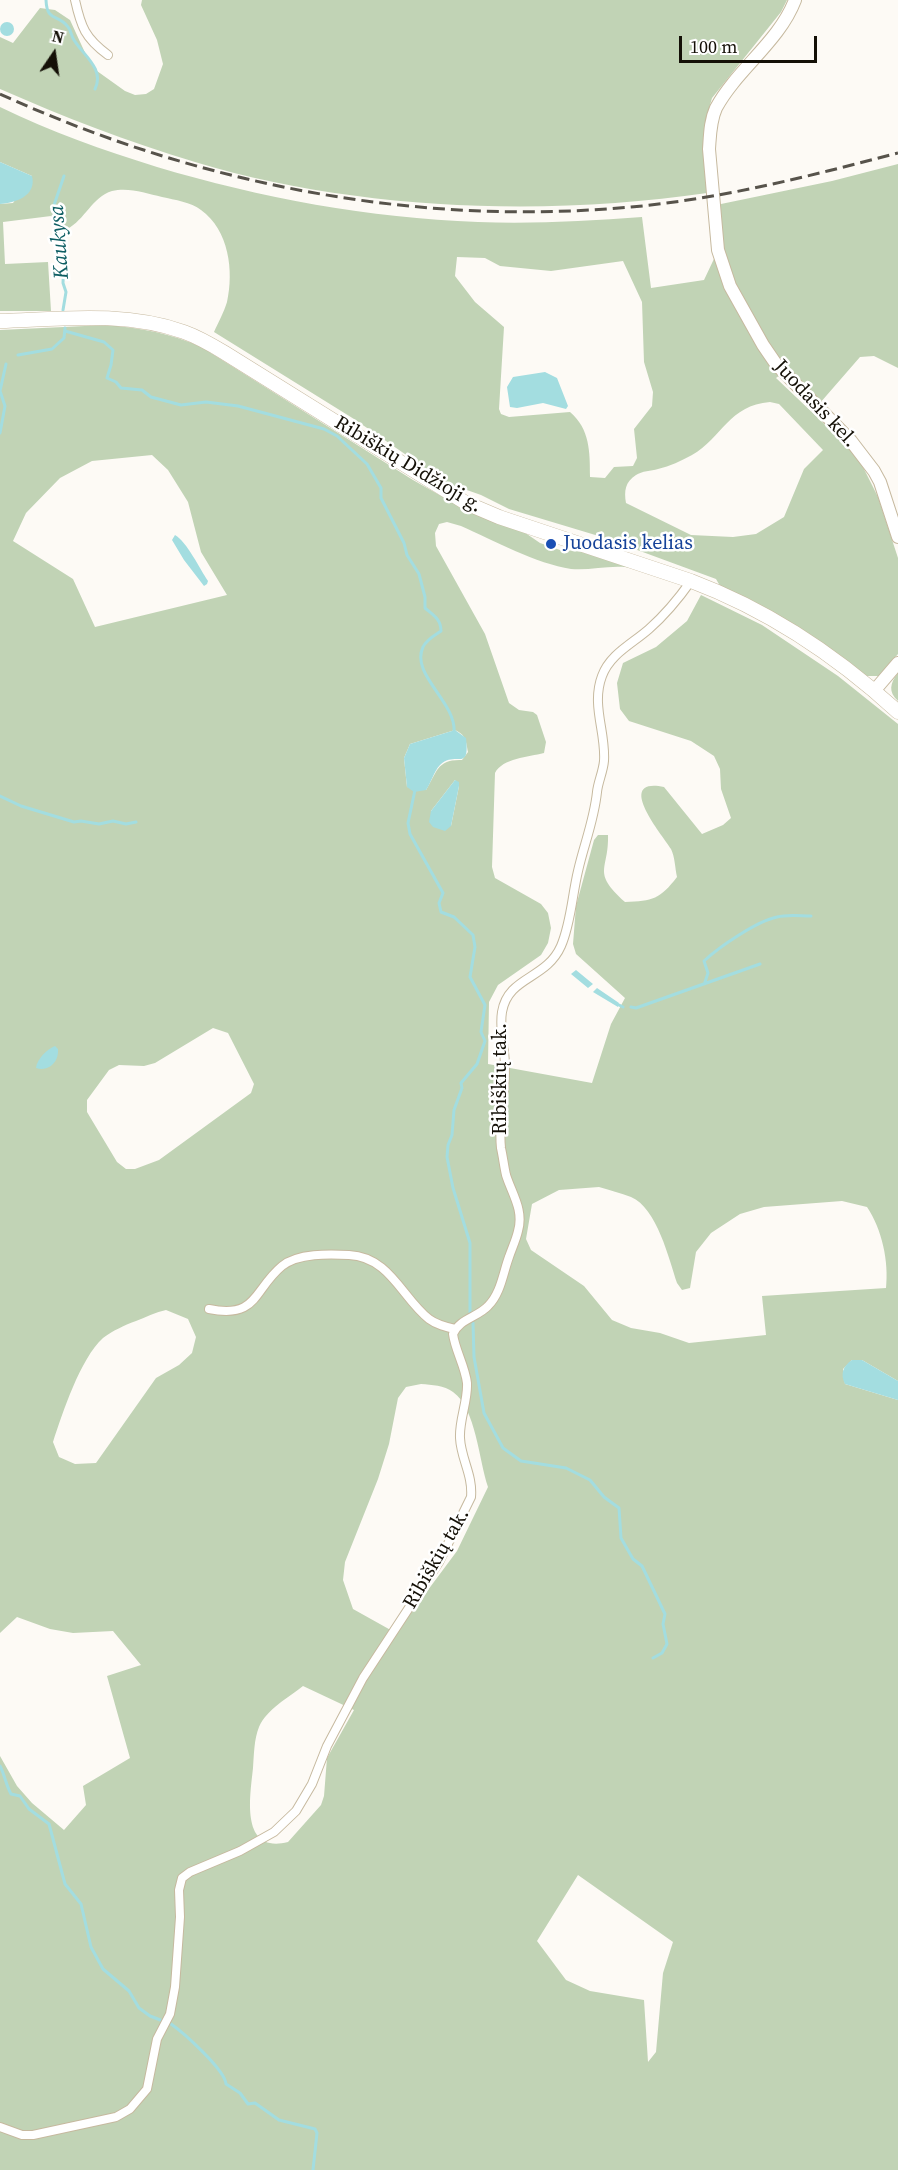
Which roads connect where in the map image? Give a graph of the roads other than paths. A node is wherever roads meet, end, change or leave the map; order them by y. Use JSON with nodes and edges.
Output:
{"nodes":[{"id":1,"x":75,"y":0,"type":"edge"},
{"id":2,"x":795,"y":0,"type":"edge"},
{"id":3,"x":108,"y":55,"type":"dead end"},
{"id":4,"x":0,"y":321,"type":"edge"},
{"id":5,"x":898,"y":537,"type":"edge"},
{"id":6,"x":691,"y":581,"type":"junction"},
{"id":7,"x":898,"y":663,"type":"edge"},
{"id":8,"x":874,"y":690,"type":"junction"},
{"id":9,"x":898,"y":712,"type":"edge"},
{"id":10,"x":209,"y":1309,"type":"dead end"},
{"id":11,"x":455,"y":1329,"type":"junction"},
{"id":12,"x":0,"y":2127,"type":"edge"}],
"edges":[{"from":1,"to":3,"type":"street"},
{"from":2,"to":5,"type":"street","name":"Juodasis kel."},
{"from":4,"to":6,"type":"main road","name":"Ribiškių Didžioji g."},
{"from":6,"to":8,"type":"main road","name":"Ribiškių Didžioji g."},
{"from":6,"to":11,"type":"street","name":"Ribiškių tak."},
{"from":7,"to":8,"type":"street"},
{"from":8,"to":9,"type":"main road","name":"Ribiškių Didžioji g."},
{"from":10,"to":11,"type":"street"},
{"from":11,"to":12,"type":"street","name":"Ribiškių tak."}]}
